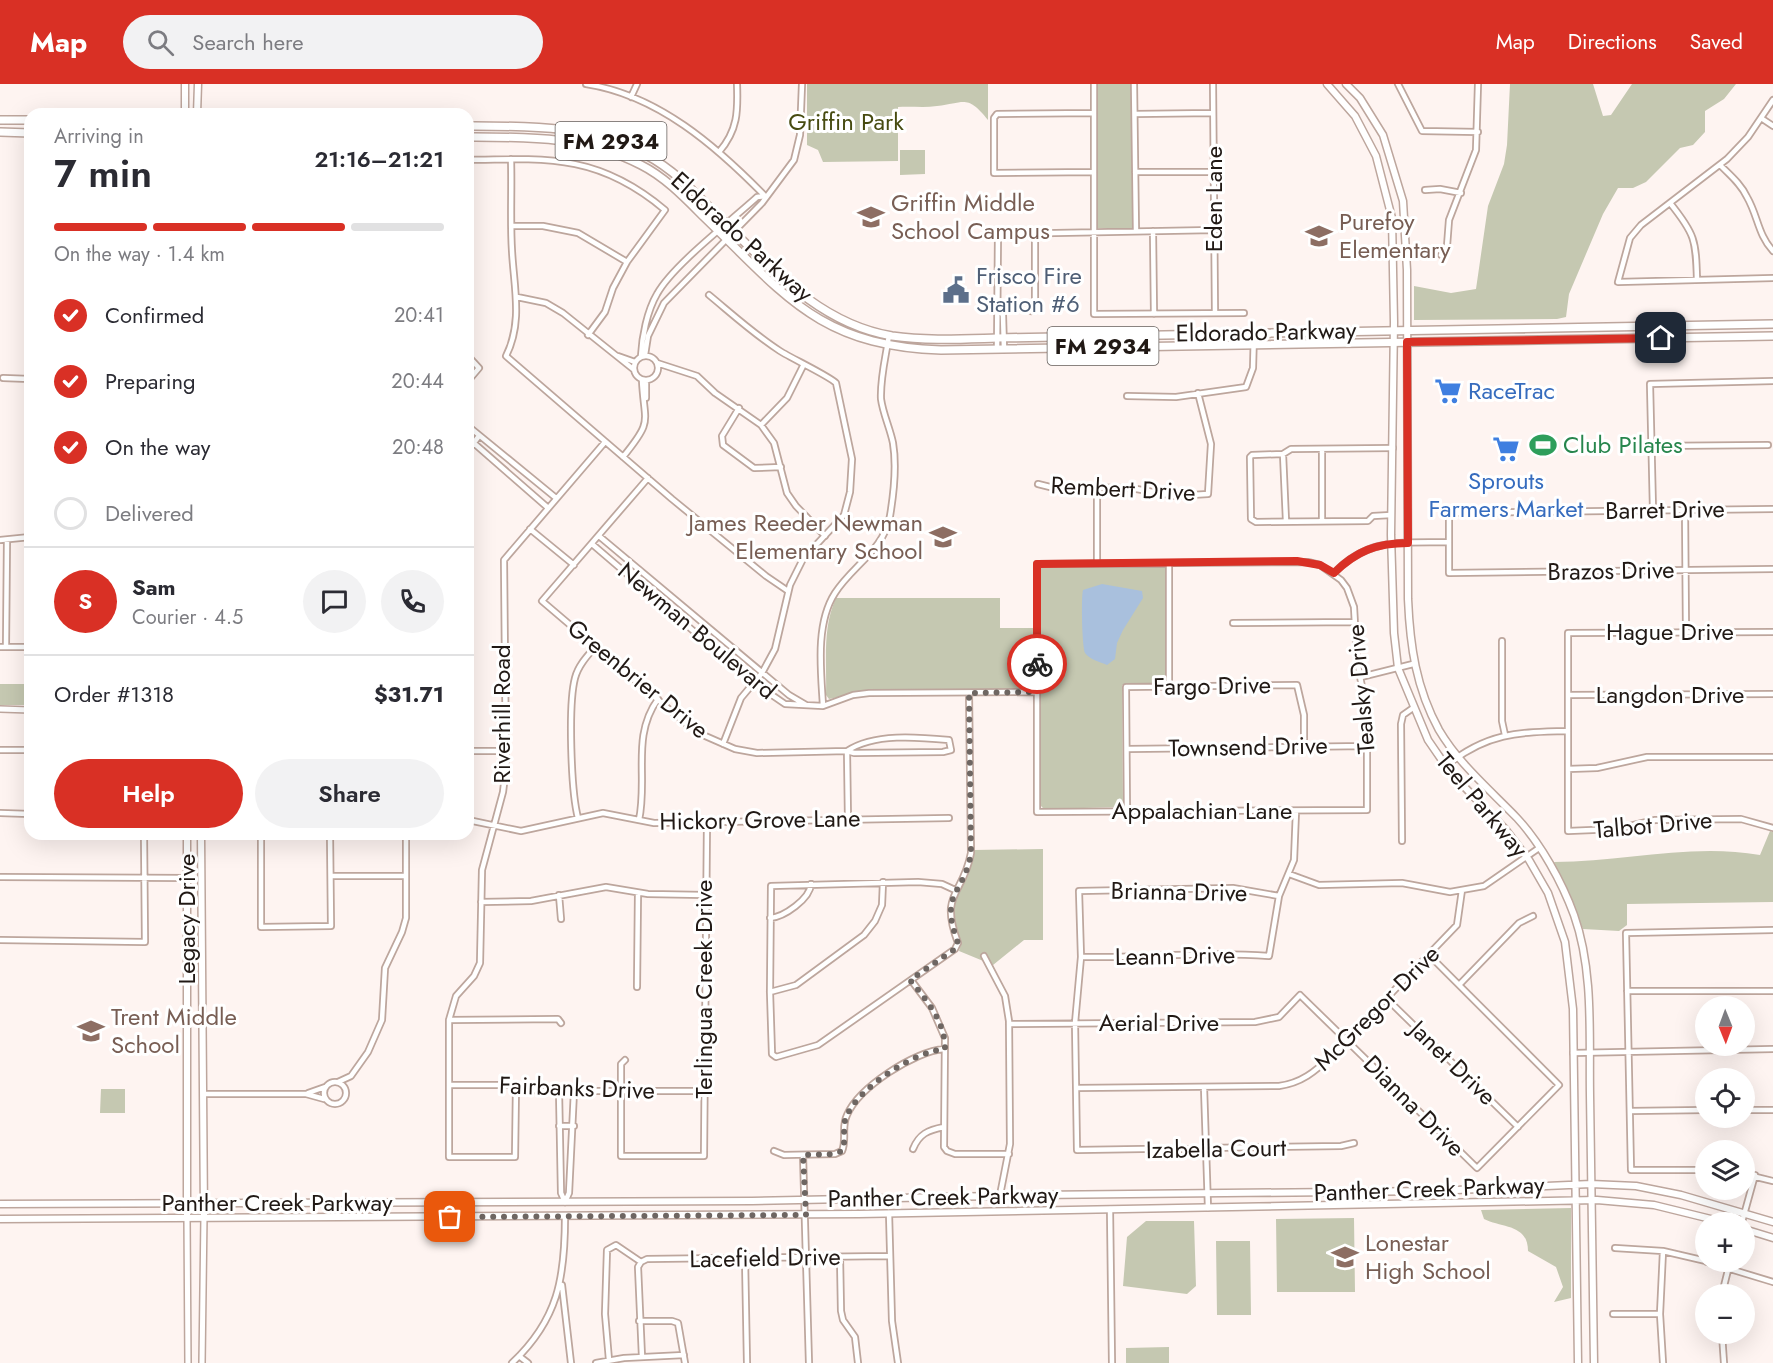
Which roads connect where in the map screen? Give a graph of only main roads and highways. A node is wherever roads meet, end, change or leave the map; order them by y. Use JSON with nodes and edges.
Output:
{"nodes":[{"id":1,"x":185,"y":84,"type":"edge"},
{"id":2,"x":198,"y":84,"type":"edge"},
{"id":3,"x":1327,"y":84,"type":"edge"},
{"id":4,"x":1346,"y":84,"type":"edge"},
{"id":5,"x":185,"y":108,"type":"edge"},
{"id":6,"x":197,"y":108,"type":"edge"},
{"id":7,"x":0,"y":120,"type":"edge"},
{"id":8,"x":24,"y":120,"type":"edge"},
{"id":9,"x":474,"y":126,"type":"edge"},
{"id":10,"x":0,"y":132,"type":"edge"},
{"id":11,"x":24,"y":133,"type":"edge"},
{"id":12,"x":474,"y":137,"type":"edge"},
{"id":13,"x":1389,"y":151,"type":"junction"},
{"id":14,"x":1376,"y":156,"type":"junction"},
{"id":15,"x":1392,"y":230,"type":"junction"},
{"id":16,"x":1406,"y":231,"type":"junction"},
{"id":17,"x":1773,"y":324,"type":"edge"},
{"id":18,"x":1527,"y":328,"type":"junction"},
{"id":19,"x":1407,"y":329,"type":"junction"},
{"id":20,"x":1394,"y":330,"type":"junction"},
{"id":21,"x":1773,"y":336,"type":"edge"},
{"id":22,"x":950,"y":339,"type":"junction"},
{"id":23,"x":1527,"y":340,"type":"junction"},
{"id":24,"x":1394,"y":342,"type":"junction"},
{"id":25,"x":1407,"y":342,"type":"junction"},
{"id":26,"x":950,"y":350,"type":"junction"},
{"id":27,"x":1393,"y":448,"type":"junction"},
{"id":28,"x":1408,"y":449,"type":"junction"},
{"id":29,"x":187,"y":840,"type":"edge"},
{"id":30,"x":201,"y":840,"type":"edge"},
{"id":31,"x":187,"y":879,"type":"junction"},
{"id":32,"x":201,"y":879,"type":"junction"},
{"id":33,"x":201,"y":986,"type":"junction"},
{"id":34,"x":188,"y":987,"type":"junction"},
{"id":35,"x":188,"y":1094,"type":"junction"},
{"id":36,"x":203,"y":1094,"type":"junction"},
{"id":37,"x":1574,"y":1184,"type":"junction"},
{"id":38,"x":1591,"y":1184,"type":"junction"},
{"id":39,"x":1474,"y":1189,"type":"junction"},
{"id":40,"x":1358,"y":1192,"type":"junction"},
{"id":41,"x":1000,"y":1195,"type":"junction"},
{"id":42,"x":889,"y":1198,"type":"junction"},
{"id":43,"x":1574,"y":1200,"type":"junction"},
{"id":44,"x":1592,"y":1200,"type":"junction"},
{"id":45,"x":565,"y":1202,"type":"junction"},
{"id":46,"x":187,"y":1203,"type":"junction"},
{"id":47,"x":204,"y":1203,"type":"junction"},
{"id":48,"x":335,"y":1203,"type":"junction"},
{"id":49,"x":0,"y":1204,"type":"edge"},
{"id":50,"x":89,"y":1204,"type":"junction"},
{"id":51,"x":1475,"y":1204,"type":"junction"},
{"id":52,"x":1358,"y":1206,"type":"junction"},
{"id":53,"x":1001,"y":1210,"type":"junction"},
{"id":54,"x":889,"y":1213,"type":"junction"},
{"id":55,"x":1695,"y":1215,"type":"edge"},
{"id":56,"x":204,"y":1216,"type":"junction"},
{"id":57,"x":187,"y":1217,"type":"junction"},
{"id":58,"x":336,"y":1217,"type":"junction"},
{"id":59,"x":565,"y":1217,"type":"junction"},
{"id":60,"x":89,"y":1218,"type":"junction"},
{"id":61,"x":0,"y":1219,"type":"edge"},
{"id":62,"x":1773,"y":1222,"type":"edge"},
{"id":63,"x":1755,"y":1232,"type":"edge"},
{"id":64,"x":1773,"y":1238,"type":"edge"},
{"id":65,"x":1578,"y":1301,"type":"junction"},
{"id":66,"x":1593,"y":1302,"type":"junction"},
{"id":67,"x":1578,"y":1363,"type":"edge"},
{"id":68,"x":1594,"y":1363,"type":"edge"}],
"edges":[{"from":1,"to":5,"type":"main road"},
{"from":2,"to":6,"type":"main road"},
{"from":3,"to":14,"type":"main road","name":"Teel Parkway"},
{"from":4,"to":13,"type":"main road","name":"Teel Parkway"},
{"from":7,"to":8,"type":"main road"},
{"from":9,"to":22,"type":"main road","name":"Eldorado Parkway","number":"FM 2934"},
{"from":10,"to":11,"type":"main road"},
{"from":12,"to":26,"type":"main road","name":"Eldorado Parkway","number":"FM 2934"},
{"from":13,"to":14,"type":"main road"},
{"from":13,"to":16,"type":"main road","name":"Teel Parkway"},
{"from":14,"to":15,"type":"main road","name":"Teel Parkway"},
{"from":15,"to":16,"type":"main road"},
{"from":15,"to":20,"type":"main road","name":"Teel Parkway"},
{"from":16,"to":19,"type":"main road","name":"Teel Parkway"},
{"from":17,"to":18,"type":"main road","name":"Eldorado Parkway","number":"FM 2934"},
{"from":18,"to":19,"type":"main road","name":"Eldorado Parkway","number":"FM 2934"},
{"from":18,"to":23,"type":"main road"},
{"from":19,"to":20,"type":"main road","name":"Eldorado Parkway","number":"FM 2934"},
{"from":19,"to":25,"type":"main road","name":"Teel Parkway"},
{"from":20,"to":22,"type":"main road","name":"Eldorado Parkway","number":"FM 2934"},
{"from":20,"to":24,"type":"main road","name":"Teel Parkway"},
{"from":21,"to":23,"type":"main road","name":"Eldorado Parkway","number":"FM 2934"},
{"from":22,"to":26,"type":"main road"},
{"from":23,"to":25,"type":"main road","name":"Eldorado Parkway","number":"FM 2934"},
{"from":24,"to":25,"type":"main road","name":"Eldorado Parkway","number":"FM 2934"},
{"from":24,"to":26,"type":"main road","name":"Eldorado Parkway","number":"FM 2934"},
{"from":24,"to":27,"type":"main road","name":"Teel Parkway"},
{"from":25,"to":28,"type":"main road","name":"Teel Parkway"},
{"from":27,"to":28,"type":"main road"},
{"from":27,"to":37,"type":"main road","name":"Teel Parkway"},
{"from":28,"to":38,"type":"main road","name":"Teel Parkway"},
{"from":29,"to":31,"type":"main road","name":"Legacy Drive"},
{"from":30,"to":32,"type":"main road","name":"Legacy Drive"},
{"from":31,"to":32,"type":"main road"},
{"from":31,"to":34,"type":"main road","name":"Legacy Drive"},
{"from":32,"to":33,"type":"main road","name":"Legacy Drive"},
{"from":33,"to":34,"type":"main road"},
{"from":33,"to":36,"type":"main road","name":"Legacy Drive"},
{"from":34,"to":35,"type":"main road","name":"Legacy Drive"},
{"from":35,"to":36,"type":"main road"},
{"from":35,"to":46,"type":"main road","name":"Legacy Drive"},
{"from":36,"to":47,"type":"main road","name":"Legacy Drive"},
{"from":37,"to":38,"type":"main road","name":"Panther Creek Parkway"},
{"from":37,"to":39,"type":"main road","name":"Panther Creek Parkway"},
{"from":37,"to":43,"type":"main road","name":"Teel Parkway"},
{"from":38,"to":44,"type":"main road","name":"Teel Parkway"},
{"from":38,"to":62,"type":"main road","name":"Panther Creek Parkway"},
{"from":39,"to":40,"type":"main road","name":"Panther Creek Parkway"},
{"from":39,"to":51,"type":"main road"},
{"from":40,"to":41,"type":"main road","name":"Panther Creek Parkway"},
{"from":40,"to":52,"type":"main road"},
{"from":41,"to":42,"type":"main road","name":"Panther Creek Parkway"},
{"from":41,"to":53,"type":"main road"},
{"from":42,"to":45,"type":"main road","name":"Panther Creek Parkway"},
{"from":42,"to":54,"type":"main road"},
{"from":43,"to":44,"type":"main road","name":"Panther Creek Parkway"},
{"from":43,"to":51,"type":"main road","name":"Panther Creek Parkway"},
{"from":43,"to":65,"type":"main road","name":"Teel Parkway"},
{"from":44,"to":55,"type":"main road","name":"Panther Creek Parkway"},
{"from":44,"to":66,"type":"main road","name":"Teel Parkway"},
{"from":45,"to":48,"type":"main road","name":"Panther Creek Parkway"},
{"from":45,"to":59,"type":"main road"},
{"from":46,"to":47,"type":"main road","name":"Panther Creek Parkway"},
{"from":46,"to":50,"type":"main road","name":"Panther Creek Parkway"},
{"from":46,"to":57,"type":"main road","name":"Legacy Drive"},
{"from":47,"to":48,"type":"main road","name":"Panther Creek Parkway"},
{"from":47,"to":56,"type":"main road","name":"Legacy Drive"},
{"from":48,"to":58,"type":"main road"},
{"from":49,"to":50,"type":"main road","name":"Panther Creek Parkway"},
{"from":50,"to":60,"type":"main road"},
{"from":51,"to":52,"type":"main road","name":"Panther Creek Parkway"},
{"from":52,"to":53,"type":"main road","name":"Panther Creek Parkway"},
{"from":53,"to":54,"type":"main road","name":"Panther Creek Parkway"},
{"from":54,"to":59,"type":"main road","name":"Panther Creek Parkway"},
{"from":56,"to":57,"type":"main road","name":"Panther Creek Parkway"},
{"from":56,"to":58,"type":"main road","name":"Panther Creek Parkway"},
{"from":57,"to":60,"type":"main road","name":"Panther Creek Parkway"},
{"from":58,"to":59,"type":"main road","name":"Panther Creek Parkway"},
{"from":60,"to":61,"type":"main road","name":"Panther Creek Parkway"},
{"from":63,"to":64,"type":"main road"},
{"from":65,"to":66,"type":"main road"},
{"from":65,"to":67,"type":"main road","name":"Teel Parkway"},
{"from":66,"to":68,"type":"main road","name":"Teel Parkway"}]}
